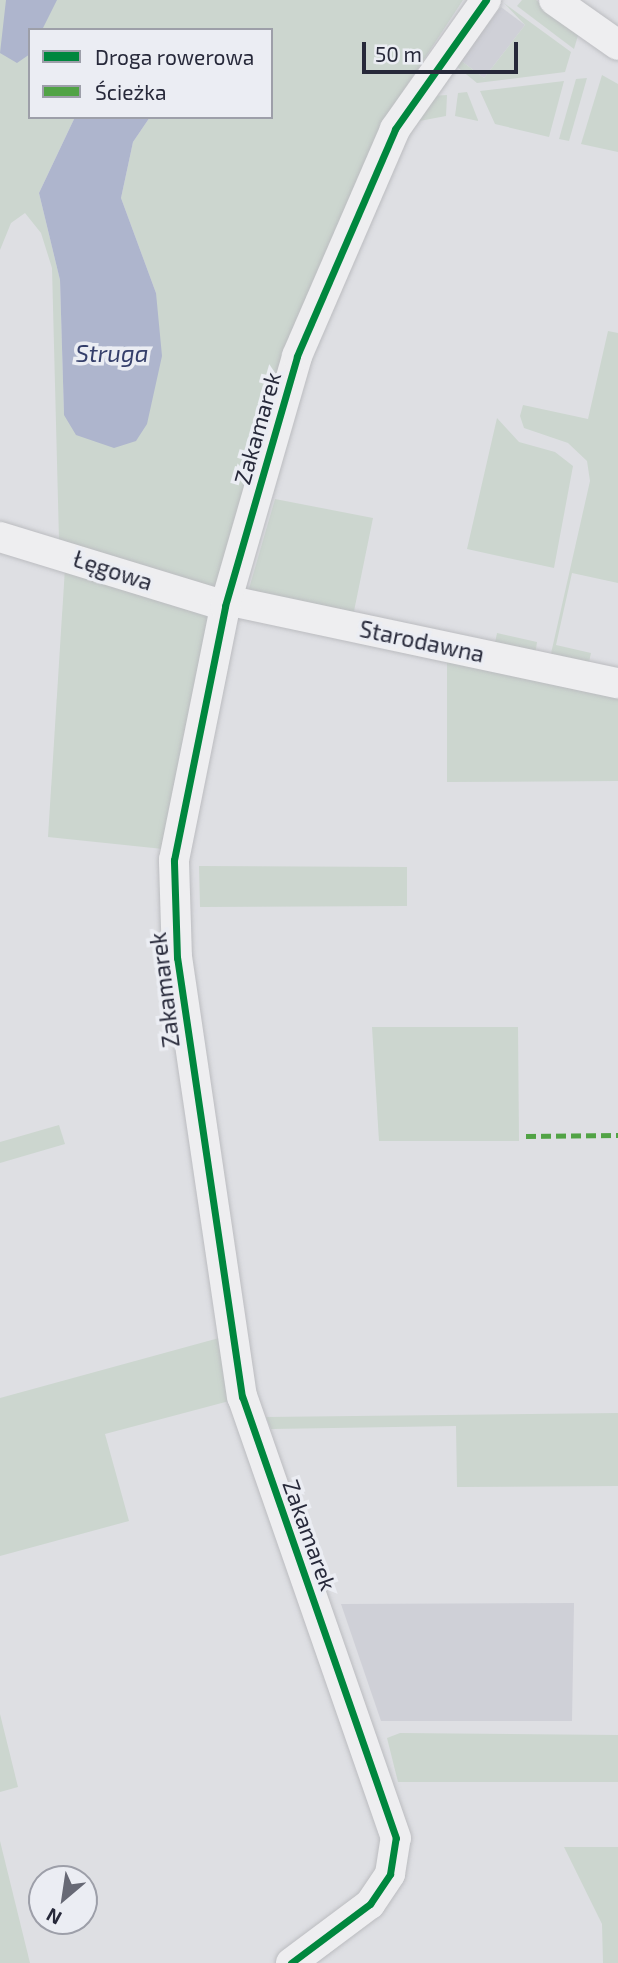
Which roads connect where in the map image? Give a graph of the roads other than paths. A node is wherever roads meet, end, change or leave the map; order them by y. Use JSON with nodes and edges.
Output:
{"nodes":[{"id":1,"x":486,"y":0,"type":"edge"},
{"id":2,"x":554,"y":0,"type":"edge"},
{"id":3,"x":618,"y":45,"type":"edge"},
{"id":4,"x":0,"y":537,"type":"edge"},
{"id":5,"x":226,"y":603,"type":"junction"},
{"id":6,"x":618,"y":683,"type":"edge"},
{"id":7,"x":291,"y":1963,"type":"edge"}],
"edges":[{"from":1,"to":5,"type":"street","name":"Zakamarek"},
{"from":2,"to":3,"type":"street"},
{"from":4,"to":5,"type":"street","name":"Łęgowa"},
{"from":5,"to":6,"type":"street","name":"Starodawna"},
{"from":5,"to":7,"type":"street","name":"Zakamarek"}]}
